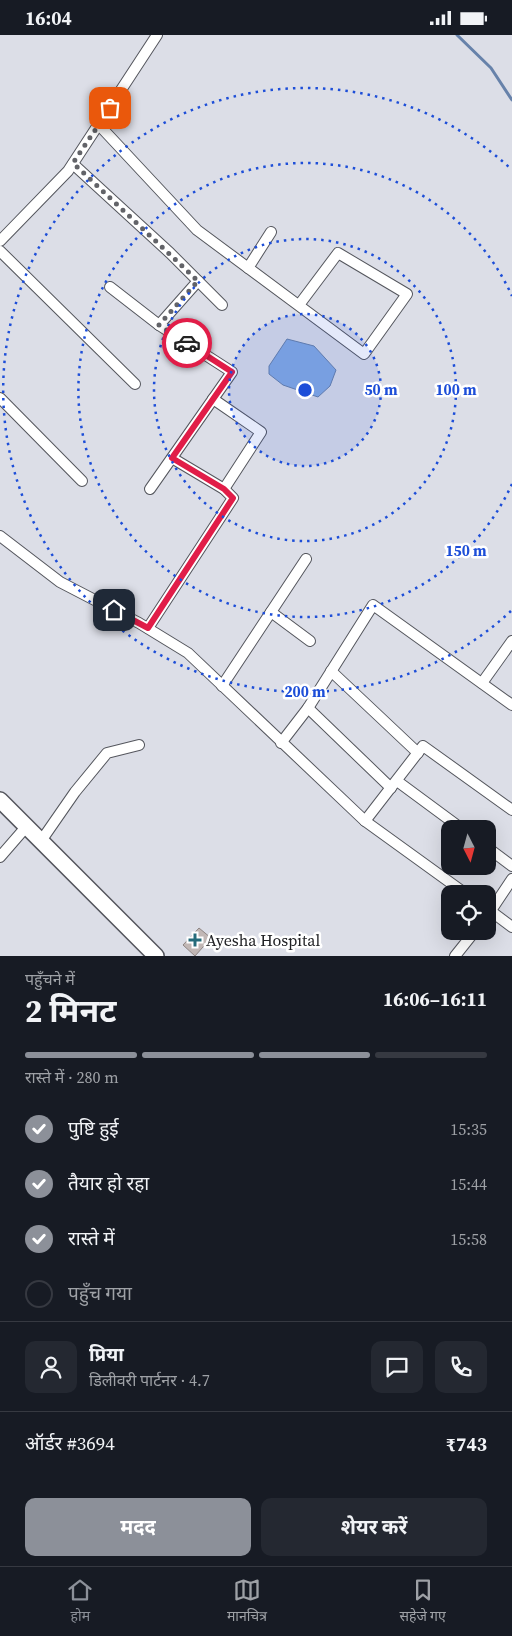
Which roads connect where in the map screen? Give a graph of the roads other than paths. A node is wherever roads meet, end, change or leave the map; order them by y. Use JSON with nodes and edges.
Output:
{"nodes":[{"id":1,"x":157,"y":35,"type":"edge"},
{"id":2,"x":99,"y":125,"type":"junction"},
{"id":3,"x":73,"y":163,"type":"junction"},
{"id":4,"x":271,"y":232,"type":"dead end"},
{"id":5,"x":0,"y":241,"type":"edge"},
{"id":6,"x":0,"y":251,"type":"edge"},
{"id":7,"x":248,"y":268,"type":"junction"},
{"id":8,"x":198,"y":281,"type":"junction"},
{"id":9,"x":110,"y":287,"type":"dead end"},
{"id":10,"x":222,"y":305,"type":"dead end"},
{"id":11,"x":299,"y":305,"type":"junction"},
{"id":12,"x":159,"y":325,"type":"junction"},
{"id":13,"x":135,"y":384,"type":"dead end"},
{"id":14,"x":0,"y":398,"type":"edge"},
{"id":15,"x":213,"y":399,"type":"junction"},
{"id":16,"x":172,"y":458,"type":"junction"},
{"id":17,"x":82,"y":481,"type":"dead end"},
{"id":18,"x":150,"y":489,"type":"dead end"},
{"id":19,"x":224,"y":489,"type":"junction"},
{"id":20,"x":0,"y":536,"type":"edge"},
{"id":21,"x":306,"y":559,"type":"dead end"},
{"id":22,"x":271,"y":612,"type":"junction"},
{"id":23,"x":148,"y":628,"type":"junction"},
{"id":24,"x":310,"y":641,"type":"dead end"},
{"id":25,"x":512,"y":641,"type":"edge"},
{"id":26,"x":331,"y":671,"type":"junction"},
{"id":27,"x":482,"y":683,"type":"junction"},
{"id":28,"x":222,"y":686,"type":"junction"},
{"id":29,"x":512,"y":705,"type":"edge"},
{"id":30,"x":308,"y":708,"type":"junction"},
{"id":31,"x":281,"y":743,"type":"junction"},
{"id":32,"x":139,"y":745,"type":"dead end"},
{"id":33,"x":418,"y":753,"type":"junction"},
{"id":34,"x":394,"y":784,"type":"junction"},
{"id":35,"x":0,"y":801,"type":"edge"},
{"id":36,"x":512,"y":810,"type":"edge"},
{"id":37,"x":448,"y":820,"type":"edge"},
{"id":38,"x":365,"y":821,"type":"junction"},
{"id":39,"x":26,"y":827,"type":"junction"},
{"id":40,"x":41,"y":841,"type":"junction"},
{"id":41,"x":496,"y":853,"type":"edge"},
{"id":42,"x":0,"y":857,"type":"edge"},
{"id":43,"x":512,"y":866,"type":"edge"},
{"id":44,"x":512,"y":879,"type":"edge"},
{"id":45,"x":454,"y":885,"type":"edge"},
{"id":46,"x":496,"y":902,"type":"edge"},
{"id":47,"x":496,"y":917,"type":"edge"},
{"id":48,"x":512,"y":927,"type":"edge"},
{"id":49,"x":467,"y":940,"type":"edge"},
{"id":50,"x":156,"y":956,"type":"edge"},
{"id":51,"x":454,"y":956,"type":"edge"}],
"edges":[{"from":1,"to":2,"type":"street"},
{"from":2,"to":3,"type":"street"},
{"from":2,"to":7,"type":"street"},
{"from":3,"to":5,"type":"street"},
{"from":3,"to":8,"type":"street"},
{"from":4,"to":7,"type":"street"},
{"from":6,"to":13,"type":"street"},
{"from":7,"to":11,"type":"street"},
{"from":8,"to":10,"type":"street"},
{"from":8,"to":12,"type":"street"},
{"from":9,"to":12,"type":"street"},
{"from":11,"to":11,"type":"street"},
{"from":12,"to":15,"type":"street"},
{"from":14,"to":17,"type":"street"},
{"from":15,"to":16,"type":"street"},
{"from":15,"to":19,"type":"street"},
{"from":16,"to":18,"type":"street"},
{"from":16,"to":19,"type":"street"},
{"from":19,"to":23,"type":"street"},
{"from":20,"to":23,"type":"street"},
{"from":21,"to":22,"type":"street"},
{"from":22,"to":24,"type":"street"},
{"from":22,"to":28,"type":"street"},
{"from":23,"to":28,"type":"street"},
{"from":25,"to":27,"type":"street"},
{"from":26,"to":27,"type":"street"},
{"from":26,"to":30,"type":"street"},
{"from":26,"to":33,"type":"street"},
{"from":27,"to":29,"type":"street"},
{"from":28,"to":31,"type":"street"},
{"from":30,"to":31,"type":"street"},
{"from":30,"to":34,"type":"street"},
{"from":31,"to":38,"type":"street"},
{"from":32,"to":40,"type":"street"},
{"from":33,"to":34,"type":"street"},
{"from":33,"to":36,"type":"street"},
{"from":34,"to":37,"type":"street"},
{"from":34,"to":38,"type":"street"},
{"from":35,"to":39,"type":"main road"},
{"from":38,"to":45,"type":"street"},
{"from":39,"to":40,"type":"main road"},
{"from":39,"to":42,"type":"street"},
{"from":40,"to":50,"type":"main road"},
{"from":41,"to":43,"type":"street"},
{"from":44,"to":46,"type":"street"},
{"from":47,"to":48,"type":"street"},
{"from":49,"to":51,"type":"street"}]}
